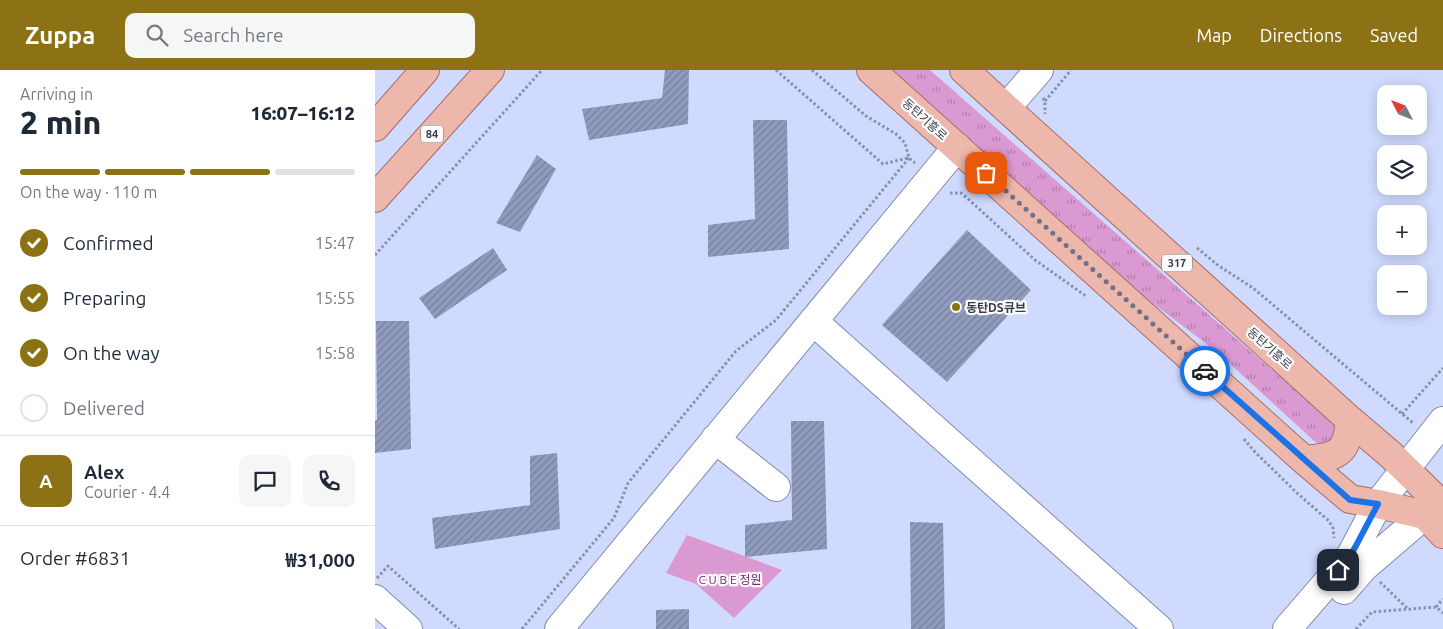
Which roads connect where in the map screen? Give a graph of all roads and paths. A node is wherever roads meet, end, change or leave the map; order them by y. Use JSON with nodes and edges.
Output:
{"nodes":[{"id":1,"x":425,"y":70,"type":"edge"},
{"id":2,"x":490,"y":70,"type":"edge"},
{"id":3,"x":541,"y":70,"type":"edge"},
{"id":4,"x":776,"y":70,"type":"edge"},
{"id":5,"x":812,"y":70,"type":"edge"},
{"id":6,"x":871,"y":70,"type":"edge"},
{"id":7,"x":964,"y":70,"type":"edge"},
{"id":8,"x":1039,"y":70,"type":"edge"},
{"id":9,"x":1045,"y":101,"type":"dead end"},
{"id":10,"x":1006,"y":108,"type":"junction"},
{"id":11,"x":1048,"y":122,"type":"dead end"},
{"id":12,"x":375,"y":126,"type":"edge"},
{"id":13,"x":957,"y":147,"type":"junction"},
{"id":14,"x":909,"y":158,"type":"junction"},
{"id":15,"x":948,"y":193,"type":"dead end"},
{"id":16,"x":375,"y":198,"type":"edge"},
{"id":17,"x":1196,"y":247,"type":"dead end"},
{"id":18,"x":375,"y":255,"type":"edge"},
{"id":19,"x":1089,"y":298,"type":"dead end"},
{"id":20,"x":813,"y":321,"type":"junction"},
{"id":21,"x":1443,"y":368,"type":"edge"},
{"id":22,"x":1402,"y":414,"type":"junction"},
{"id":23,"x":1350,"y":420,"type":"junction"},
{"id":24,"x":1434,"y":423,"type":"edge"},
{"id":25,"x":1240,"y":433,"type":"dead end"},
{"id":26,"x":715,"y":439,"type":"junction"},
{"id":27,"x":1304,"y":460,"type":"junction"},
{"id":28,"x":1405,"y":469,"type":"junction"},
{"id":29,"x":776,"y":487,"type":"dead end"},
{"id":30,"x":1378,"y":504,"type":"junction"},
{"id":31,"x":1439,"y":511,"type":"edge"},
{"id":32,"x":1334,"y":539,"type":"dead end"},
{"id":33,"x":375,"y":581,"type":"edge"},
{"id":34,"x":375,"y":599,"type":"edge"},
{"id":35,"x":1443,"y":599,"type":"edge"},
{"id":36,"x":1436,"y":607,"type":"junction"},
{"id":37,"x":1443,"y":613,"type":"edge"},
{"id":38,"x":408,"y":629,"type":"edge"},
{"id":39,"x":459,"y":629,"type":"edge"},
{"id":40,"x":522,"y":629,"type":"edge"},
{"id":41,"x":559,"y":629,"type":"edge"},
{"id":42,"x":1159,"y":629,"type":"edge"},
{"id":43,"x":1287,"y":629,"type":"edge"},
{"id":44,"x":1310,"y":629,"type":"edge"},
{"id":45,"x":1355,"y":629,"type":"edge"}],
"edges":[{"from":1,"to":12,"type":"main road"},
{"from":2,"to":16,"type":"main road","number":"84"},
{"from":3,"to":18,"type":"path"},
{"from":4,"to":14,"type":"path"},
{"from":5,"to":14,"type":"path"},
{"from":6,"to":13,"type":"main road","name":"동탄기흥로"},
{"from":7,"to":10,"type":"main road","name":"동탄기흥로","number":"317"},
{"from":8,"to":10,"type":"street"},
{"from":9,"to":11,"type":"path"},
{"from":10,"to":23,"type":"main road","name":"동탄기흥로","number":"317"},
{"from":13,"to":20,"type":"street"},
{"from":13,"to":27,"type":"main road","name":"동탄기흥로"},
{"from":14,"to":40,"type":"path"},
{"from":15,"to":19,"type":"path"},
{"from":17,"to":22,"type":"path"},
{"from":20,"to":26,"type":"street"},
{"from":20,"to":42,"type":"street"},
{"from":21,"to":22,"type":"path"},
{"from":22,"to":24,"type":"path"},
{"from":23,"to":27,"type":"main road"},
{"from":23,"to":28,"type":"main road","name":"동탄기흥로","number":"317"},
{"from":24,"to":28,"type":"street"},
{"from":25,"to":32,"type":"path"},
{"from":26,"to":29,"type":"street"},
{"from":26,"to":41,"type":"street"},
{"from":27,"to":30,"type":"main road","name":"동탄기흥로"},
{"from":28,"to":30,"type":"street"},
{"from":28,"to":31,"type":"main road","name":"동탄기흥로","number":"317"},
{"from":30,"to":31,"type":"main road","name":"동탄기흥로"},
{"from":30,"to":43,"type":"street"},
{"from":31,"to":44,"type":"street"},
{"from":33,"to":39,"type":"path"},
{"from":34,"to":38,"type":"street"},
{"from":35,"to":36,"type":"path"},
{"from":36,"to":37,"type":"path"},
{"from":36,"to":45,"type":"path"}]}
